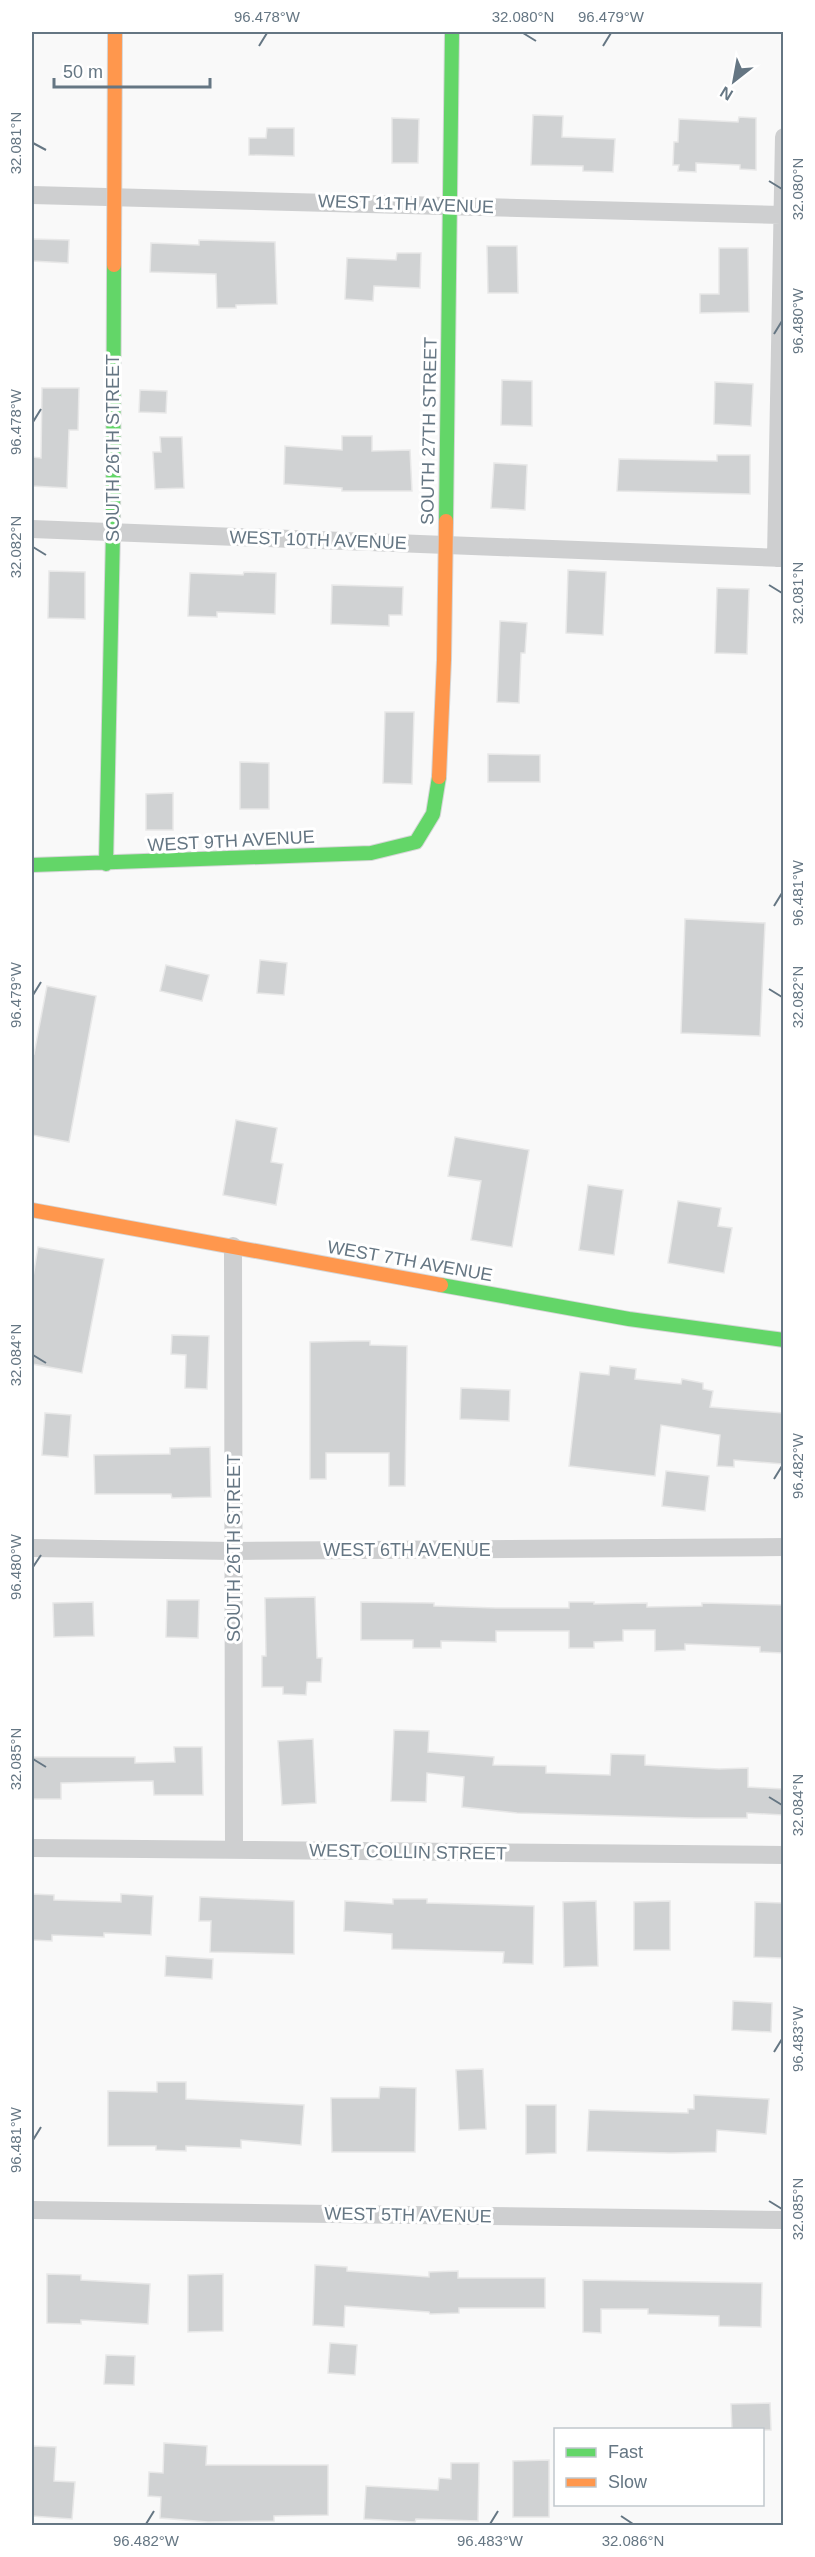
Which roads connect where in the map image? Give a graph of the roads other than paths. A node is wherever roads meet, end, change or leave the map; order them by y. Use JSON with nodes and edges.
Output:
{"nodes":[{"id":1,"x":115,"y":32,"type":"edge"},
{"id":2,"x":452,"y":32,"type":"edge"},
{"id":3,"x":783,"y":137,"type":"edge"},
{"id":4,"x":32,"y":195,"type":"edge"},
{"id":5,"x":114,"y":196,"type":"junction"},
{"id":6,"x":450,"y":205,"type":"junction"},
{"id":7,"x":781,"y":215,"type":"junction"},
{"id":8,"x":781,"y":330,"type":"edge"},
{"id":9,"x":32,"y":529,"type":"edge"},
{"id":10,"x":113,"y":532,"type":"junction"},
{"id":11,"x":446,"y":545,"type":"junction"},
{"id":12,"x":779,"y":558,"type":"edge"},
{"id":13,"x":425,"y":830,"type":"joint"},
{"id":14,"x":106,"y":864,"type":"junction"},
{"id":15,"x":32,"y":865,"type":"edge"},
{"id":16,"x":32,"y":1210,"type":"edge"},
{"id":17,"x":233,"y":1246,"type":"junction"},
{"id":18,"x":783,"y":1340,"type":"edge"},
{"id":19,"x":783,"y":1547,"type":"edge"},
{"id":20,"x":32,"y":1548,"type":"edge"},
{"id":21,"x":233,"y":1551,"type":"junction"},
{"id":22,"x":32,"y":1848,"type":"edge"},
{"id":23,"x":234,"y":1850,"type":"junction"},
{"id":24,"x":783,"y":1855,"type":"edge"},
{"id":25,"x":32,"y":2210,"type":"edge"},
{"id":26,"x":783,"y":2220,"type":"edge"}],
"edges":[{"from":1,"to":5,"type":"street","name":"SOUTH 26TH STREET"},
{"from":2,"to":6,"type":"street","name":"SOUTH 27TH STREET"},
{"from":3,"to":7,"type":"street"},
{"from":4,"to":5,"type":"street","name":"WEST 11TH AVENUE"},
{"from":5,"to":6,"type":"street","name":"WEST 11TH AVENUE"},
{"from":5,"to":10,"type":"street","name":"SOUTH 26TH STREET"},
{"from":6,"to":7,"type":"street","name":"WEST 11TH AVENUE"},
{"from":6,"to":11,"type":"street","name":"SOUTH 27TH STREET"},
{"from":7,"to":8,"type":"street"},
{"from":8,"to":12,"type":"street"},
{"from":9,"to":10,"type":"street","name":"WEST 10TH AVENUE"},
{"from":10,"to":11,"type":"street","name":"WEST 10TH AVENUE"},
{"from":10,"to":14,"type":"street","name":"SOUTH 26TH STREET"},
{"from":11,"to":12,"type":"street","name":"WEST 10TH AVENUE"},
{"from":11,"to":13,"type":"street","name":"SOUTH 27TH STREET"},
{"from":13,"to":14,"type":"street","name":"WEST 9TH AVENUE"},
{"from":14,"to":15,"type":"street","name":"WEST 9TH AVENUE"},
{"from":16,"to":17,"type":"street","name":"WEST 7TH AVENUE"},
{"from":17,"to":18,"type":"street","name":"WEST 7TH AVENUE"},
{"from":17,"to":21,"type":"street","name":"SOUTH 26TH STREET"},
{"from":19,"to":21,"type":"street","name":"WEST 6TH AVENUE"},
{"from":20,"to":21,"type":"street","name":"WEST 6TH AVENUE"},
{"from":21,"to":23,"type":"street","name":"SOUTH 26TH STREET"},
{"from":22,"to":23,"type":"street","name":"WEST COLLIN STREET"},
{"from":23,"to":24,"type":"street","name":"WEST COLLIN STREET"},
{"from":25,"to":26,"type":"street","name":"WEST 5TH AVENUE"}]}
